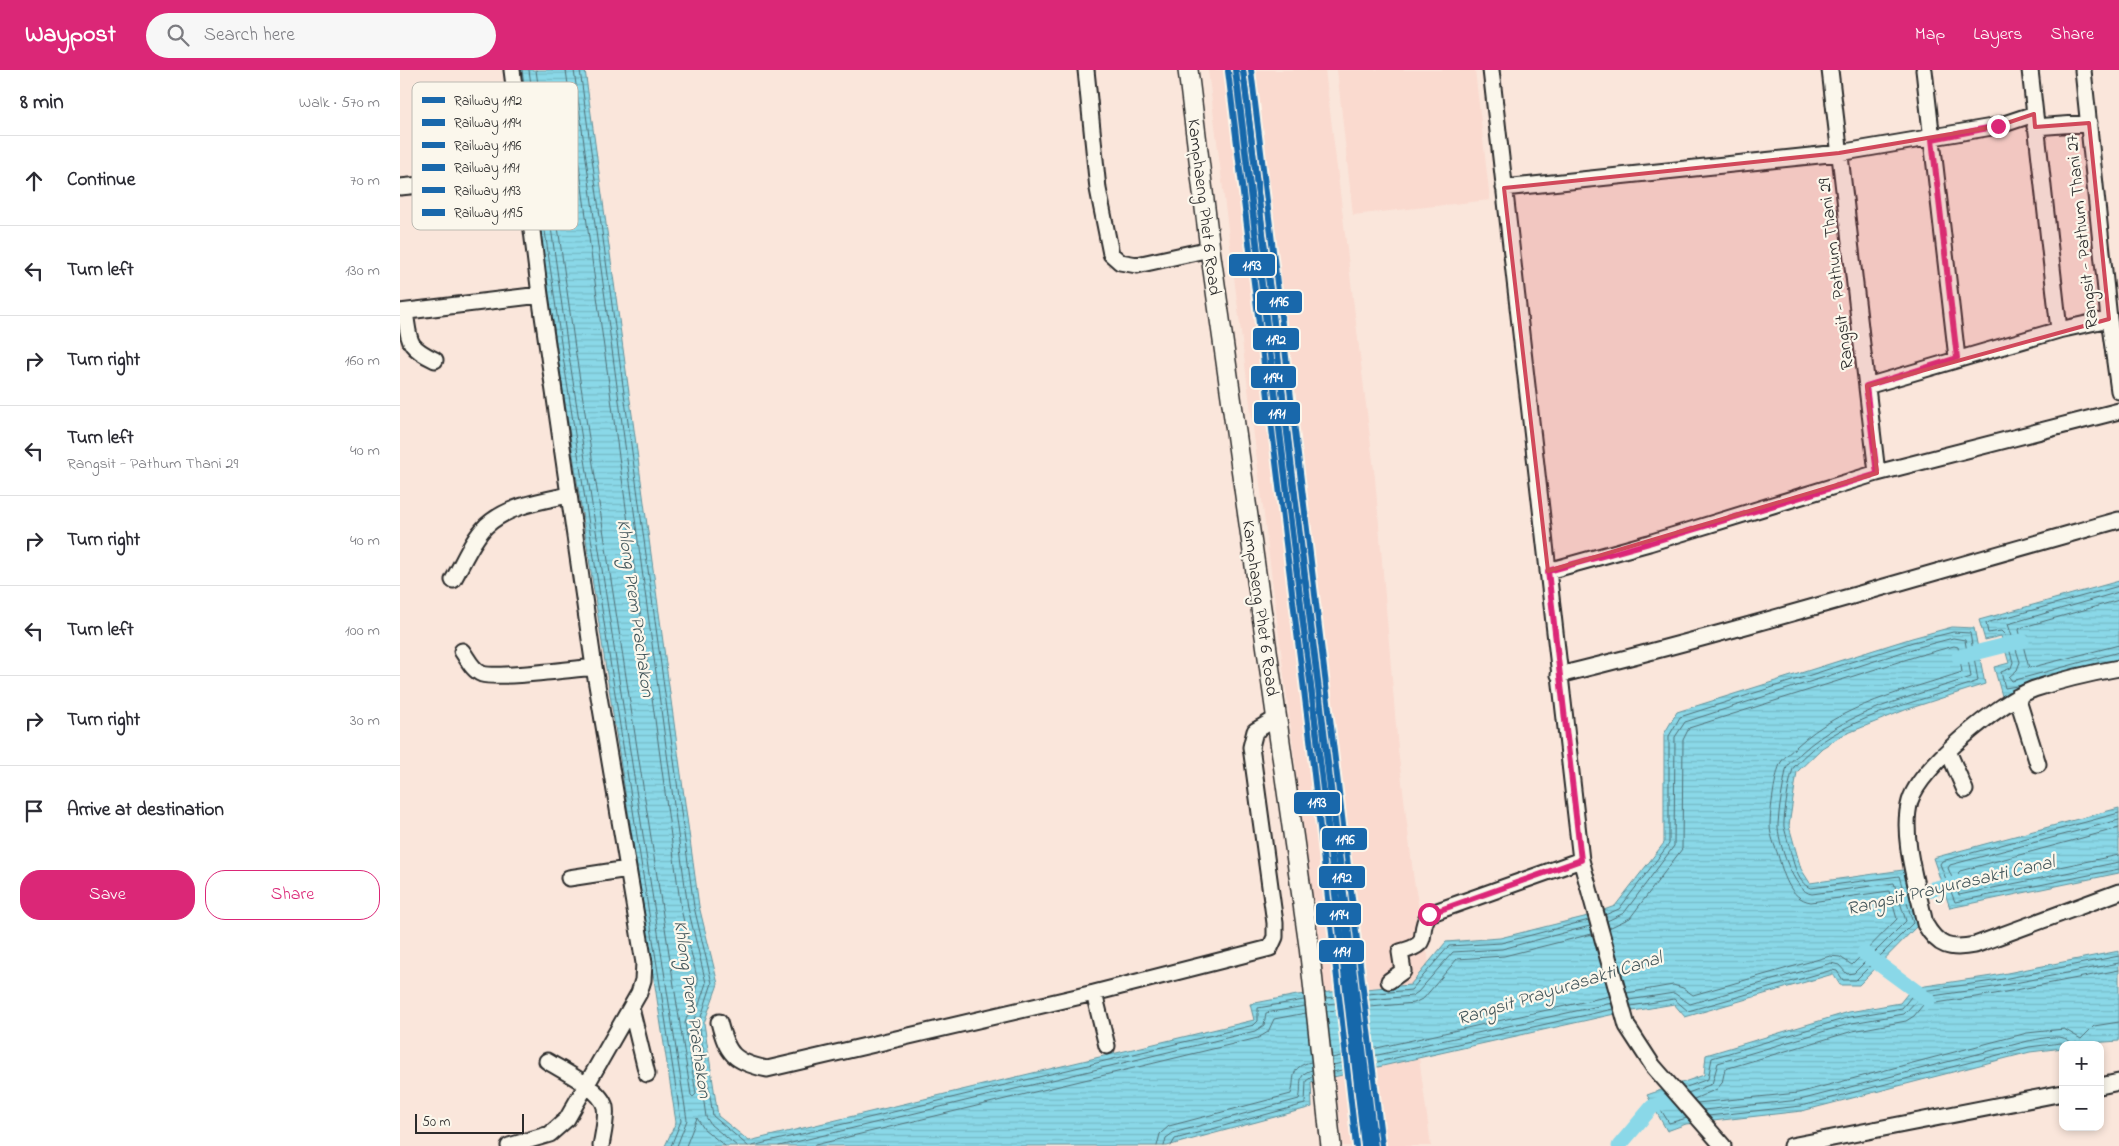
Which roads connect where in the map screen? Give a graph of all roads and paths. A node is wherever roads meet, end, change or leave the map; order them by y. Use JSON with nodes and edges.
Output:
{"nodes":[{"id":1,"x":1086,"y":70,"type":"edge"},
{"id":2,"x":1188,"y":70,"type":"edge"},
{"id":3,"x":1491,"y":70,"type":"edge"},
{"id":4,"x":1830,"y":70,"type":"edge"},
{"id":5,"x":1924,"y":70,"type":"edge"},
{"id":6,"x":2030,"y":70,"type":"edge"},
{"id":7,"x":2083,"y":70,"type":"edge"},
{"id":8,"x":2035,"y":121,"type":"junction"},
{"id":9,"x":2089,"y":123,"type":"junction"},
{"id":10,"x":1932,"y":139,"type":"junction"},
{"id":11,"x":1840,"y":153,"type":"junction"},
{"id":12,"x":1504,"y":188,"type":"junction"},
{"id":13,"x":531,"y":230,"type":"edge"},
{"id":14,"x":1210,"y":249,"type":"junction"},
{"id":15,"x":540,"y":295,"type":"junction"},
{"id":16,"x":403,"y":312,"type":"edge"},
{"id":17,"x":2109,"y":319,"type":"junction"},
{"id":18,"x":2059,"y":330,"type":"junction"},
{"id":19,"x":1957,"y":358,"type":"junction"},
{"id":20,"x":435,"y":360,"type":"dead end"},
{"id":21,"x":1866,"y":386,"type":"junction"},
{"id":22,"x":2119,"y":390,"type":"edge"},
{"id":23,"x":2119,"y":411,"type":"edge"},
{"id":24,"x":1877,"y":474,"type":"junction"},
{"id":25,"x":569,"y":495,"type":"junction"},
{"id":26,"x":2119,"y":520,"type":"edge"},
{"id":27,"x":1548,"y":571,"type":"junction"},
{"id":28,"x":453,"y":580,"type":"dead end"},
{"id":29,"x":462,"y":651,"type":"dead end"},
{"id":30,"x":594,"y":666,"type":"junction"},
{"id":31,"x":2119,"y":668,"type":"edge"},
{"id":32,"x":1559,"y":675,"type":"junction"},
{"id":33,"x":2017,"y":697,"type":"junction"},
{"id":34,"x":1277,"y":718,"type":"junction"},
{"id":35,"x":1948,"y":751,"type":"junction"},
{"id":36,"x":2038,"y":764,"type":"dead end"},
{"id":37,"x":1965,"y":790,"type":"dead end"},
{"id":38,"x":1581,"y":860,"type":"junction"},
{"id":39,"x":628,"y":869,"type":"junction"},
{"id":40,"x":569,"y":878,"type":"dead end"},
{"id":41,"x":2119,"y":892,"type":"edge"},
{"id":42,"x":1389,"y":981,"type":"dead end"},
{"id":43,"x":1094,"y":993,"type":"junction"},
{"id":44,"x":631,"y":1008,"type":"junction"},
{"id":45,"x":719,"y":1022,"type":"dead end"},
{"id":46,"x":1107,"y":1046,"type":"dead end"},
{"id":47,"x":547,"y":1061,"type":"dead end"},
{"id":48,"x":647,"y":1074,"type":"dead end"},
{"id":49,"x":2119,"y":1082,"type":"edge"},
{"id":50,"x":586,"y":1085,"type":"junction"},
{"id":51,"x":2104,"y":1085,"type":"edge"},
{"id":52,"x":2059,"y":1094,"type":"edge"},
{"id":53,"x":1330,"y":1139,"type":"edge"},
{"id":54,"x":509,"y":1146,"type":"edge"},
{"id":55,"x":601,"y":1146,"type":"edge"},
{"id":56,"x":1723,"y":1146,"type":"edge"},
{"id":57,"x":1791,"y":1146,"type":"edge"}],
"edges":[{"from":1,"to":14,"type":"street"},
{"from":2,"to":14,"type":"main road","name":"Kamphaeng Phet 6 Road"},
{"from":3,"to":12,"type":"street"},
{"from":4,"to":11,"type":"street","name":"Rangsit - Pathum Thani 29"},
{"from":5,"to":10,"type":"street"},
{"from":6,"to":8,"type":"street"},
{"from":7,"to":9,"type":"street","name":"Rangsit - Pathum Thani 27"},
{"from":8,"to":9,"type":"street"},
{"from":8,"to":10,"type":"street"},
{"from":8,"to":18,"type":"street"},
{"from":9,"to":17,"type":"street","name":"Rangsit - Pathum Thani 27"},
{"from":10,"to":11,"type":"street"},
{"from":10,"to":19,"type":"street"},
{"from":11,"to":12,"type":"street"},
{"from":11,"to":21,"type":"street","name":"Rangsit - Pathum Thani 29"},
{"from":12,"to":27,"type":"street"},
{"from":13,"to":15,"type":"street"},
{"from":14,"to":34,"type":"main road","name":"Kamphaeng Phet 6 Road"},
{"from":15,"to":16,"type":"street"},
{"from":15,"to":25,"type":"street"},
{"from":16,"to":20,"type":"street"},
{"from":17,"to":18,"type":"street"},
{"from":17,"to":22,"type":"street","name":"Rangsit - Pathum Thani 27"},
{"from":18,"to":19,"type":"street"},
{"from":19,"to":21,"type":"street"},
{"from":21,"to":24,"type":"street","name":"Rangsit - Pathum Thani 29"},
{"from":23,"to":24,"type":"street"},
{"from":24,"to":27,"type":"street"},
{"from":25,"to":28,"type":"street"},
{"from":25,"to":30,"type":"street"},
{"from":26,"to":32,"type":"street"},
{"from":27,"to":32,"type":"street"},
{"from":29,"to":30,"type":"street"},
{"from":30,"to":39,"type":"street"},
{"from":31,"to":33,"type":"street"},
{"from":32,"to":38,"type":"street"},
{"from":33,"to":35,"type":"street"},
{"from":33,"to":36,"type":"street"},
{"from":34,"to":43,"type":"street"},
{"from":34,"to":53,"type":"main road","name":"Kamphaeng Phet 6 Road"},
{"from":35,"to":37,"type":"street"},
{"from":35,"to":41,"type":"street"},
{"from":38,"to":42,"type":"street"},
{"from":38,"to":56,"type":"street"},
{"from":39,"to":40,"type":"street"},
{"from":39,"to":44,"type":"street"},
{"from":43,"to":45,"type":"street"},
{"from":43,"to":46,"type":"street"},
{"from":44,"to":48,"type":"street"},
{"from":44,"to":50,"type":"street"},
{"from":47,"to":50,"type":"street"},
{"from":49,"to":51,"type":"street"},
{"from":50,"to":54,"type":"street"},
{"from":50,"to":55,"type":"street"},
{"from":52,"to":57,"type":"street"}]}
